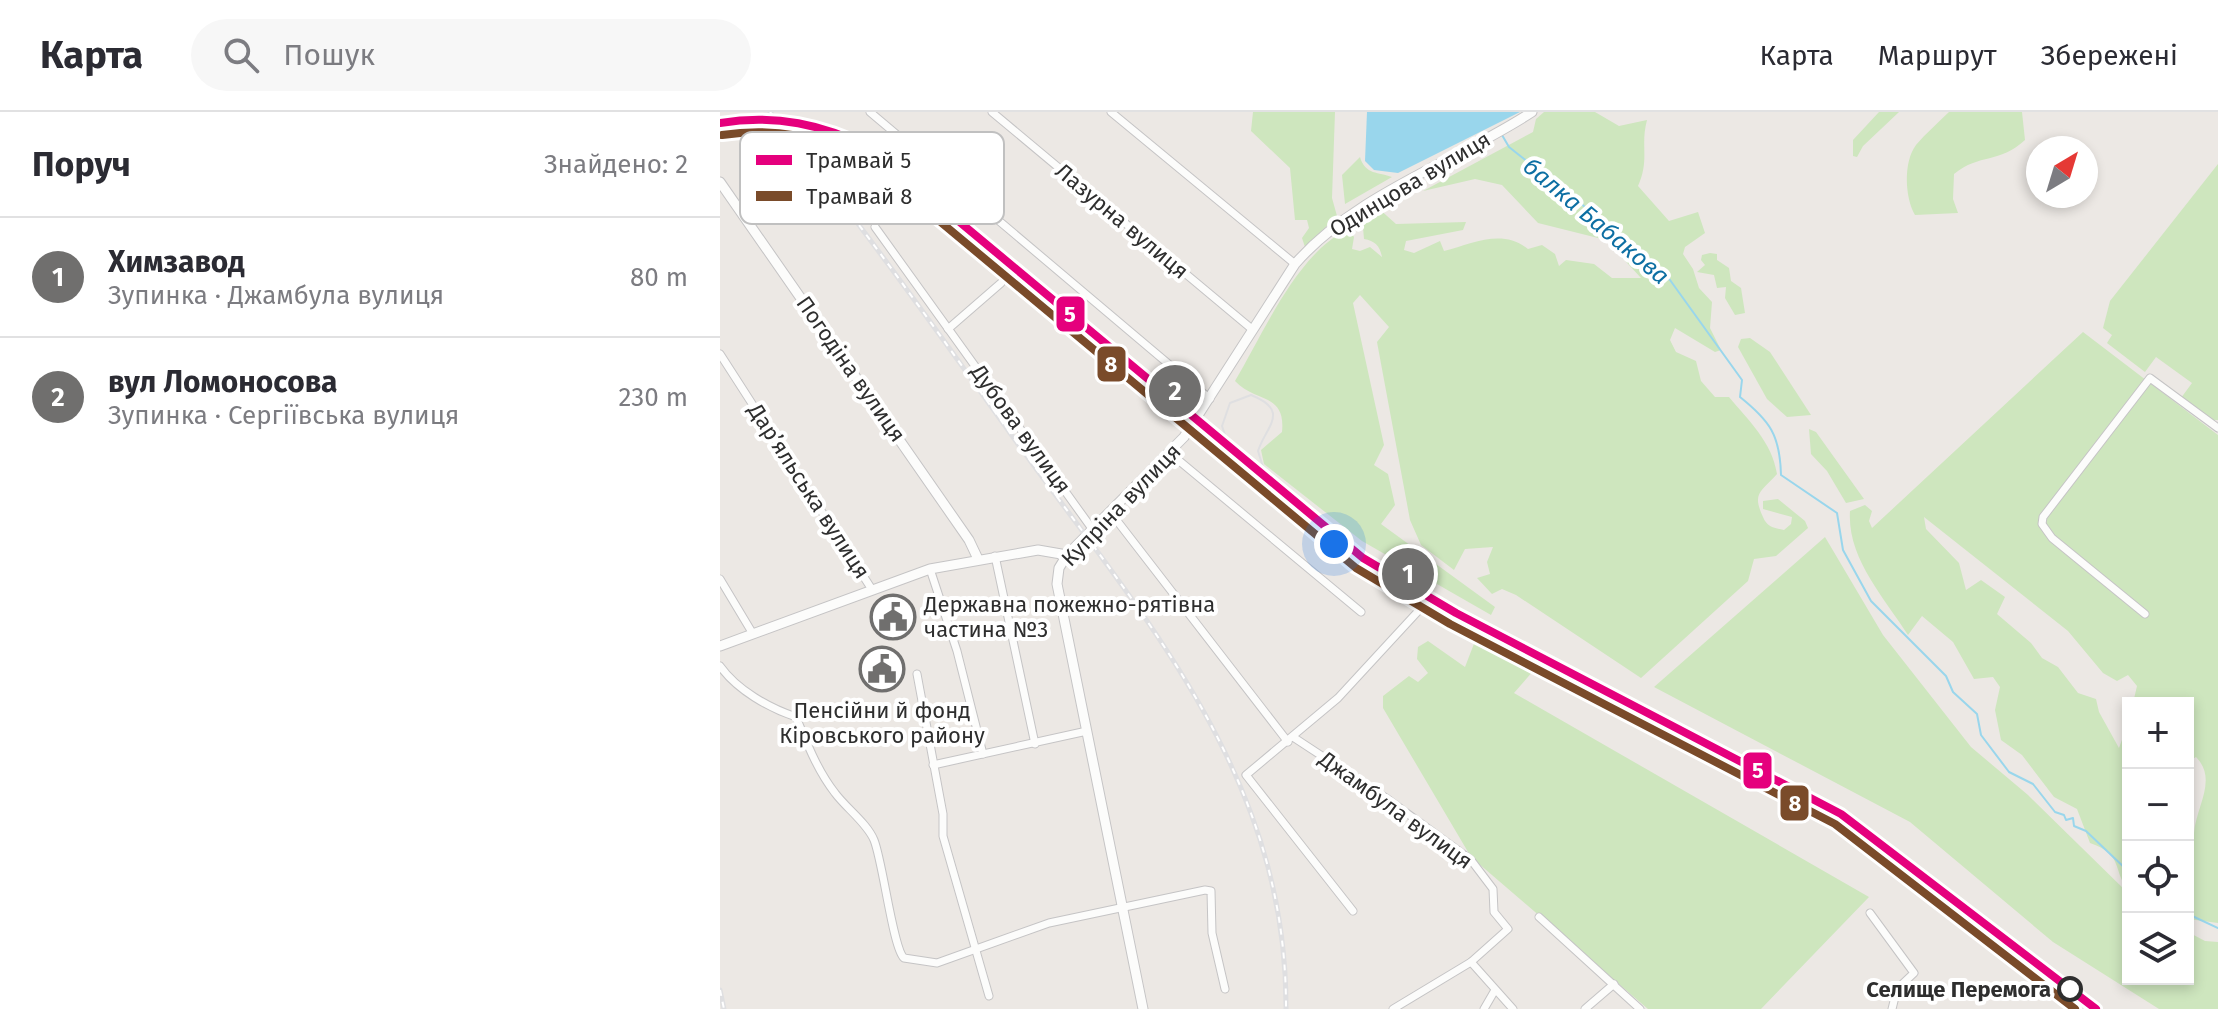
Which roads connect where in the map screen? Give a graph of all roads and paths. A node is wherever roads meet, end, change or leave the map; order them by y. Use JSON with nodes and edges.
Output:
{"nodes":[{"id":1,"x":870,"y":112,"type":"edge"},
{"id":2,"x":992,"y":112,"type":"edge"},
{"id":3,"x":1111,"y":112,"type":"edge"},
{"id":4,"x":1532,"y":112,"type":"edge"},
{"id":5,"x":894,"y":132,"type":"edge"},
{"id":6,"x":720,"y":182,"type":"edge"},
{"id":7,"x":740,"y":211,"type":"edge"},
{"id":8,"x":749,"y":224,"type":"edge"},
{"id":9,"x":1003,"y":224,"type":"edge"},
{"id":10,"x":875,"y":227,"type":"dead end"},
{"id":11,"x":1295,"y":264,"type":"junction"},
{"id":12,"x":1001,"y":283,"type":"dead end"},
{"id":13,"x":948,"y":329,"type":"junction"},
{"id":14,"x":1253,"y":330,"type":"junction"},
{"id":15,"x":720,"y":354,"type":"edge"},
{"id":16,"x":1210,"y":399,"type":"junction"},
{"id":17,"x":2218,"y":428,"type":"edge"},
{"id":18,"x":1171,"y":454,"type":"junction"},
{"id":19,"x":1111,"y":513,"type":"junction"},
{"id":20,"x":1093,"y":530,"type":"junction"},
{"id":21,"x":1067,"y":555,"type":"junction"},
{"id":22,"x":995,"y":556,"type":"junction"},
{"id":23,"x":978,"y":559,"type":"junction"},
{"id":24,"x":930,"y":569,"type":"junction"},
{"id":25,"x":720,"y":579,"type":"edge"},
{"id":26,"x":871,"y":588,"type":"junction"},
{"id":27,"x":1422,"y":607,"type":"dead end"},
{"id":28,"x":1361,"y":612,"type":"dead end"},
{"id":29,"x":2145,"y":614,"type":"dead end"},
{"id":30,"x":753,"y":634,"type":"junction"},
{"id":31,"x":720,"y":646,"type":"edge"},
{"id":32,"x":720,"y":666,"type":"edge"},
{"id":33,"x":917,"y":674,"type":"dead end"},
{"id":34,"x":1087,"y":731,"type":"junction"},
{"id":35,"x":1291,"y":739,"type":"junction"},
{"id":36,"x":1035,"y":744,"type":"junction"},
{"id":37,"x":983,"y":754,"type":"junction"},
{"id":38,"x":933,"y":765,"type":"junction"},
{"id":39,"x":1122,"y":909,"type":"junction"},
{"id":40,"x":1353,"y":911,"type":"dead end"},
{"id":41,"x":1870,"y":913,"type":"dead end"},
{"id":42,"x":1539,"y":917,"type":"dead end"},
{"id":43,"x":976,"y":947,"type":"junction"},
{"id":44,"x":1471,"y":962,"type":"junction"},
{"id":45,"x":1614,"y":984,"type":"junction"},
{"id":46,"x":1225,"y":989,"type":"dead end"},
{"id":47,"x":1495,"y":990,"type":"junction"},
{"id":48,"x":989,"y":996,"type":"dead end"},
{"id":49,"x":1143,"y":1009,"type":"edge"},
{"id":50,"x":1393,"y":1009,"type":"edge"},
{"id":51,"x":1484,"y":1009,"type":"edge"},
{"id":52,"x":1513,"y":1009,"type":"edge"},
{"id":53,"x":1585,"y":1009,"type":"edge"},
{"id":54,"x":1640,"y":1009,"type":"edge"},
{"id":55,"x":1892,"y":1009,"type":"edge"}],
"edges":[{"from":1,"to":5,"type":"street"},
{"from":2,"to":14,"type":"street","name":"Лазурна вулиця"},
{"from":3,"to":11,"type":"street"},
{"from":4,"to":11,"type":"main road","name":"Одинцова вулиця"},
{"from":6,"to":7,"type":"main road","name":"Погодіна вулиця"},
{"from":8,"to":23,"type":"main road","name":"Погодіна вулиця"},
{"from":9,"to":16,"type":"street"},
{"from":10,"to":13,"type":"street","name":"Дубова вулиця"},
{"from":11,"to":14,"type":"main road","name":"Купріна вулиця"},
{"from":12,"to":13,"type":"street"},
{"from":13,"to":20,"type":"street","name":"Дубова вулиця"},
{"from":14,"to":16,"type":"main road","name":"Купріна вулиця"},
{"from":15,"to":26,"type":"street","name":"Дар’яльська вулиця"},
{"from":16,"to":18,"type":"main road","name":"Купріна вулиця"},
{"from":17,"to":29,"type":"street"},
{"from":18,"to":19,"type":"main road","name":"Купріна вулиця"},
{"from":18,"to":28,"type":"street"},
{"from":19,"to":20,"type":"main road","name":"Купріна вулиця"},
{"from":19,"to":35,"type":"street"},
{"from":20,"to":21,"type":"main road","name":"Купріна вулиця"},
{"from":21,"to":22,"type":"main road"},
{"from":21,"to":34,"type":"main road","name":"Купріна вулиця"},
{"from":22,"to":23,"type":"main road"},
{"from":22,"to":36,"type":"street"},
{"from":23,"to":24,"type":"main road"},
{"from":24,"to":26,"type":"main road"},
{"from":24,"to":37,"type":"street"},
{"from":25,"to":30,"type":"street"},
{"from":26,"to":30,"type":"main road"},
{"from":27,"to":35,"type":"street","name":"Джамбула вулиця"},
{"from":30,"to":31,"type":"main road"},
{"from":32,"to":43,"type":"street"},
{"from":33,"to":38,"type":"street"},
{"from":34,"to":36,"type":"street"},
{"from":34,"to":39,"type":"main road","name":"Купріна вулиця"},
{"from":35,"to":40,"type":"street","name":"Джамбула вулиця"},
{"from":35,"to":44,"type":"street","name":"Джамбула вулиця"},
{"from":36,"to":37,"type":"street"},
{"from":37,"to":38,"type":"street"},
{"from":38,"to":43,"type":"street"},
{"from":39,"to":43,"type":"street"},
{"from":39,"to":46,"type":"street"},
{"from":39,"to":49,"type":"main road","name":"Купріна вулиця"},
{"from":41,"to":55,"type":"street"},
{"from":42,"to":45,"type":"street"},
{"from":43,"to":48,"type":"street"},
{"from":44,"to":47,"type":"street"},
{"from":44,"to":50,"type":"street"},
{"from":45,"to":53,"type":"street"},
{"from":45,"to":54,"type":"street"},
{"from":47,"to":51,"type":"street"},
{"from":47,"to":52,"type":"street"}]}
